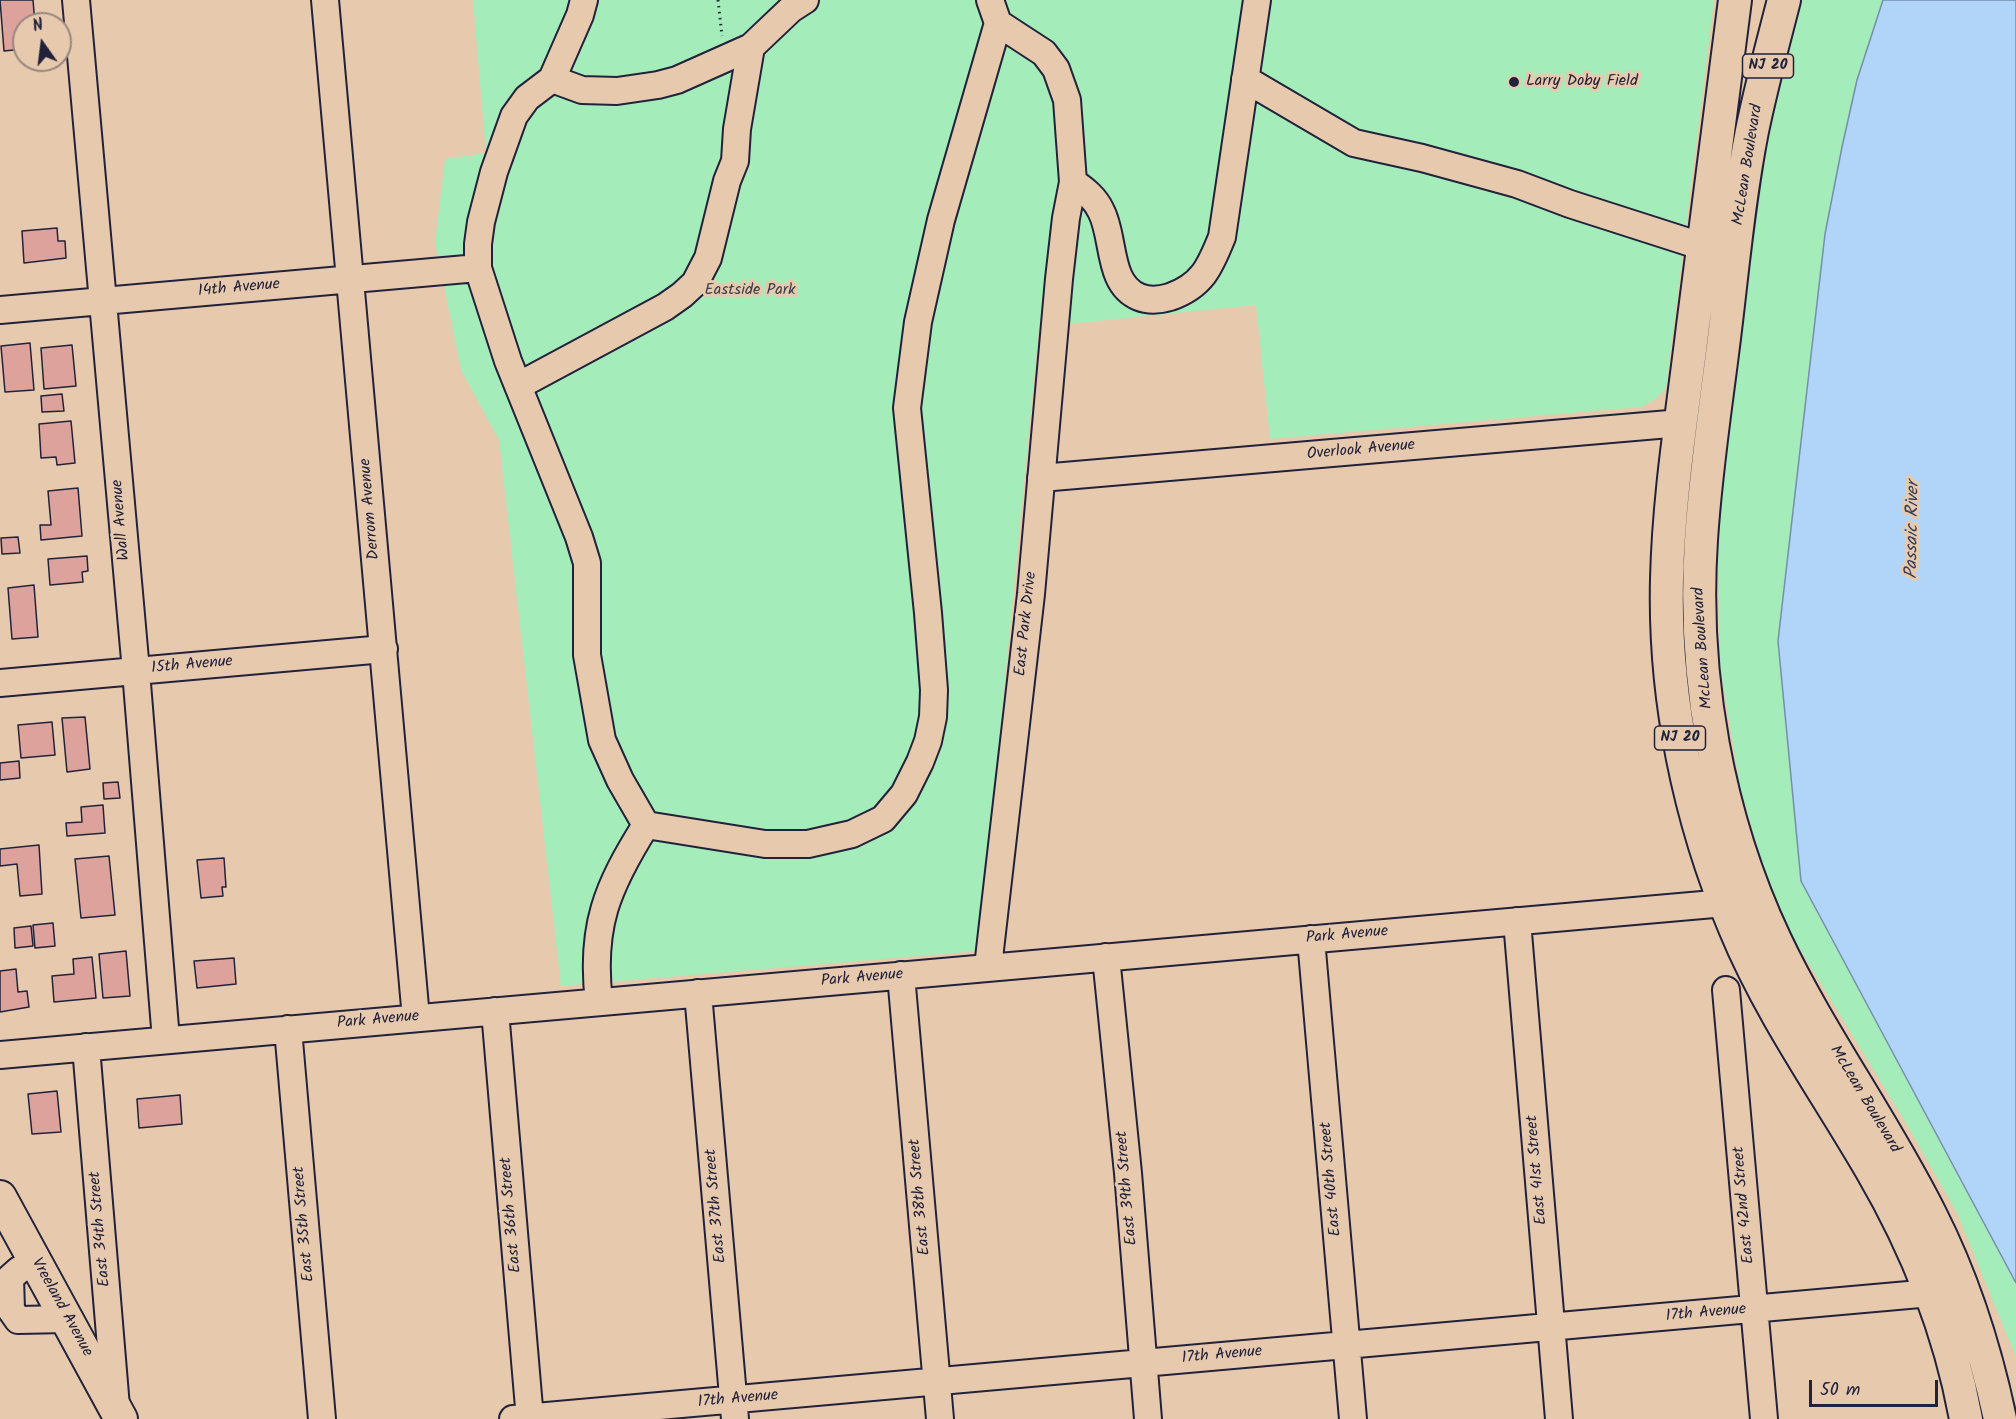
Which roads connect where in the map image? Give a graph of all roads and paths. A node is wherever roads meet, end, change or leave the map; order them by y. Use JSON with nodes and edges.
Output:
{"nodes":[{"id":1,"x":76,"y":0,"type":"edge"},
{"id":2,"x":326,"y":0,"type":"edge"},
{"id":3,"x":584,"y":0,"type":"edge"},
{"id":4,"x":718,"y":0,"type":"edge"},
{"id":5,"x":805,"y":0,"type":"edge"},
{"id":6,"x":1257,"y":0,"type":"edge"},
{"id":7,"x":1735,"y":0,"type":"edge"},
{"id":8,"x":1767,"y":0,"type":"edge"},
{"id":9,"x":1784,"y":0,"type":"edge"},
{"id":10,"x":994,"y":12,"type":"edge"},
{"id":11,"x":740,"y":52,"type":"junction"},
{"id":12,"x":552,"y":79,"type":"junction"},
{"id":13,"x":1245,"y":79,"type":"junction"},
{"id":14,"x":1752,"y":131,"type":"junction"},
{"id":15,"x":1073,"y":182,"type":"junction"},
{"id":16,"x":1704,"y":247,"type":"junction"},
{"id":17,"x":478,"y":268,"type":"junction"},
{"id":18,"x":350,"y":279,"type":"junction"},
{"id":19,"x":102,"y":301,"type":"junction"},
{"id":20,"x":0,"y":310,"type":"edge"},
{"id":21,"x":518,"y":386,"type":"junction"},
{"id":22,"x":1681,"y":423,"type":"junction"},
{"id":23,"x":1041,"y":478,"type":"junction"},
{"id":24,"x":384,"y":650,"type":"junction"},
{"id":25,"x":136,"y":671,"type":"junction"},
{"id":26,"x":0,"y":683,"type":"edge"},
{"id":27,"x":646,"y":825,"type":"junction"},
{"id":28,"x":1725,"y":903,"type":"junction"},
{"id":29,"x":1517,"y":921,"type":"junction"},
{"id":30,"x":1311,"y":939,"type":"junction"},
{"id":31,"x":1106,"y":957,"type":"junction"},
{"id":32,"x":988,"y":967,"type":"junction"},
{"id":33,"x":901,"y":975,"type":"junction"},
{"id":34,"x":1726,"y":990,"type":"dead end"},
{"id":35,"x":698,"y":993,"type":"junction"},
{"id":36,"x":599,"y":1002,"type":"junction"},
{"id":37,"x":495,"y":1011,"type":"junction"},
{"id":38,"x":416,"y":1018,"type":"junction"},
{"id":39,"x":288,"y":1029,"type":"junction"},
{"id":40,"x":166,"y":1040,"type":"junction"},
{"id":41,"x":86,"y":1047,"type":"junction"},
{"id":42,"x":0,"y":1055,"type":"edge"},
{"id":43,"x":0,"y":1197,"type":"edge"},
{"id":44,"x":35,"y":1261,"type":"junction"},
{"id":45,"x":1931,"y":1293,"type":"junction"},
{"id":46,"x":1755,"y":1310,"type":"junction"},
{"id":47,"x":67,"y":1319,"type":"junction"},
{"id":48,"x":1551,"y":1328,"type":"junction"},
{"id":49,"x":1347,"y":1346,"type":"junction"},
{"id":50,"x":1143,"y":1362,"type":"junction"},
{"id":51,"x":937,"y":1382,"type":"junction"},
{"id":52,"x":735,"y":1410,"type":"edge"},
{"id":53,"x":119,"y":1414,"type":"edge"},
{"id":54,"x":524,"y":1418,"type":"edge"},
{"id":55,"x":322,"y":1419,"type":"edge"},
{"id":56,"x":940,"y":1419,"type":"edge"},
{"id":57,"x":1148,"y":1419,"type":"edge"},
{"id":58,"x":1353,"y":1419,"type":"edge"},
{"id":59,"x":1559,"y":1419,"type":"edge"},
{"id":60,"x":1764,"y":1419,"type":"edge"},
{"id":61,"x":1966,"y":1419,"type":"edge"},
{"id":62,"x":2000,"y":1419,"type":"edge"}],
"edges":[{"from":1,"to":19,"type":"street","name":"Wall Avenue"},
{"from":2,"to":18,"type":"street","name":"Derrom Avenue"},
{"from":3,"to":12,"type":"street"},
{"from":4,"to":11,"type":"path"},
{"from":5,"to":11,"type":"street"},
{"from":6,"to":13,"type":"street"},
{"from":7,"to":16,"type":"main road","name":"McLean Boulevard","number":"NJ 20"},
{"from":8,"to":14,"type":"main road"},
{"from":9,"to":14,"type":"main road","name":"McLean Boulevard","number":"NJ 20"},
{"from":10,"to":15,"type":"street","name":"East Park Drive"},
{"from":10,"to":27,"type":"street"},
{"from":11,"to":12,"type":"street"},
{"from":11,"to":21,"type":"street"},
{"from":12,"to":17,"type":"street"},
{"from":13,"to":15,"type":"street"},
{"from":13,"to":16,"type":"street"},
{"from":14,"to":62,"type":"main road","name":"McLean Boulevard","number":"NJ 20"},
{"from":15,"to":23,"type":"street","name":"East Park Drive"},
{"from":16,"to":22,"type":"main road","name":"McLean Boulevard","number":"NJ 20"},
{"from":17,"to":18,"type":"street","name":"14th Avenue"},
{"from":17,"to":21,"type":"street"},
{"from":18,"to":19,"type":"street","name":"14th Avenue"},
{"from":18,"to":24,"type":"street","name":"Derrom Avenue"},
{"from":19,"to":20,"type":"street","name":"14th Avenue"},
{"from":19,"to":25,"type":"street","name":"Wall Avenue"},
{"from":21,"to":27,"type":"street"},
{"from":22,"to":23,"type":"street","name":"Overlook Avenue"},
{"from":22,"to":28,"type":"main road","name":"McLean Boulevard","number":"NJ 20"},
{"from":23,"to":32,"type":"street","name":"East Park Drive"},
{"from":24,"to":25,"type":"street","name":"15th Avenue"},
{"from":24,"to":38,"type":"street","name":"Derrom Avenue"},
{"from":25,"to":26,"type":"street","name":"15th Avenue"},
{"from":25,"to":40,"type":"street","name":"Wall Avenue"},
{"from":27,"to":36,"type":"street"},
{"from":28,"to":29,"type":"street","name":"Park Avenue"},
{"from":28,"to":45,"type":"main road","name":"McLean Boulevard","number":"NJ 20"},
{"from":29,"to":30,"type":"street","name":"Park Avenue"},
{"from":29,"to":48,"type":"street","name":"East 41st Street"},
{"from":30,"to":31,"type":"street","name":"Park Avenue"},
{"from":30,"to":49,"type":"street","name":"East 40th Street"},
{"from":31,"to":32,"type":"street","name":"Park Avenue"},
{"from":31,"to":50,"type":"street","name":"East 39th Street"},
{"from":32,"to":33,"type":"street","name":"Park Avenue"},
{"from":33,"to":35,"type":"street","name":"Park Avenue"},
{"from":33,"to":51,"type":"street","name":"East 38th Street"},
{"from":34,"to":46,"type":"street","name":"East 42nd Street"},
{"from":35,"to":36,"type":"street","name":"Park Avenue"},
{"from":35,"to":52,"type":"street","name":"East 37th Street"},
{"from":36,"to":37,"type":"street","name":"Park Avenue"},
{"from":37,"to":38,"type":"street","name":"Park Avenue"},
{"from":37,"to":54,"type":"street","name":"East 36th Street"},
{"from":38,"to":39,"type":"street","name":"Park Avenue"},
{"from":39,"to":40,"type":"street","name":"Park Avenue"},
{"from":39,"to":55,"type":"street","name":"East 35th Street"},
{"from":40,"to":41,"type":"street","name":"Park Avenue"},
{"from":41,"to":42,"type":"street","name":"Park Avenue"},
{"from":41,"to":53,"type":"street","name":"East 34th Street"},
{"from":43,"to":44,"type":"main road","name":"Vreeland Avenue"},
{"from":44,"to":47,"type":"main road","name":"Vreeland Avenue"},
{"from":44,"to":47,"type":"street"},
{"from":45,"to":46,"type":"street","name":"17th Avenue"},
{"from":45,"to":61,"type":"main road","name":"McLean Boulevard","number":"NJ 20"},
{"from":46,"to":48,"type":"street","name":"17th Avenue"},
{"from":46,"to":60,"type":"street","name":"East 42nd Street"},
{"from":47,"to":53,"type":"main road","name":"Vreeland Avenue"},
{"from":48,"to":49,"type":"street","name":"17th Avenue"},
{"from":48,"to":59,"type":"street","name":"East 41st Street"},
{"from":49,"to":50,"type":"street","name":"17th Avenue"},
{"from":49,"to":58,"type":"street","name":"East 40th Street"},
{"from":50,"to":51,"type":"street","name":"17th Avenue"},
{"from":50,"to":57,"type":"street","name":"East 39th Street"},
{"from":51,"to":52,"type":"street","name":"17th Avenue"},
{"from":51,"to":56,"type":"street","name":"East 38th Street"},
{"from":52,"to":54,"type":"street","name":"17th Avenue"}]}
